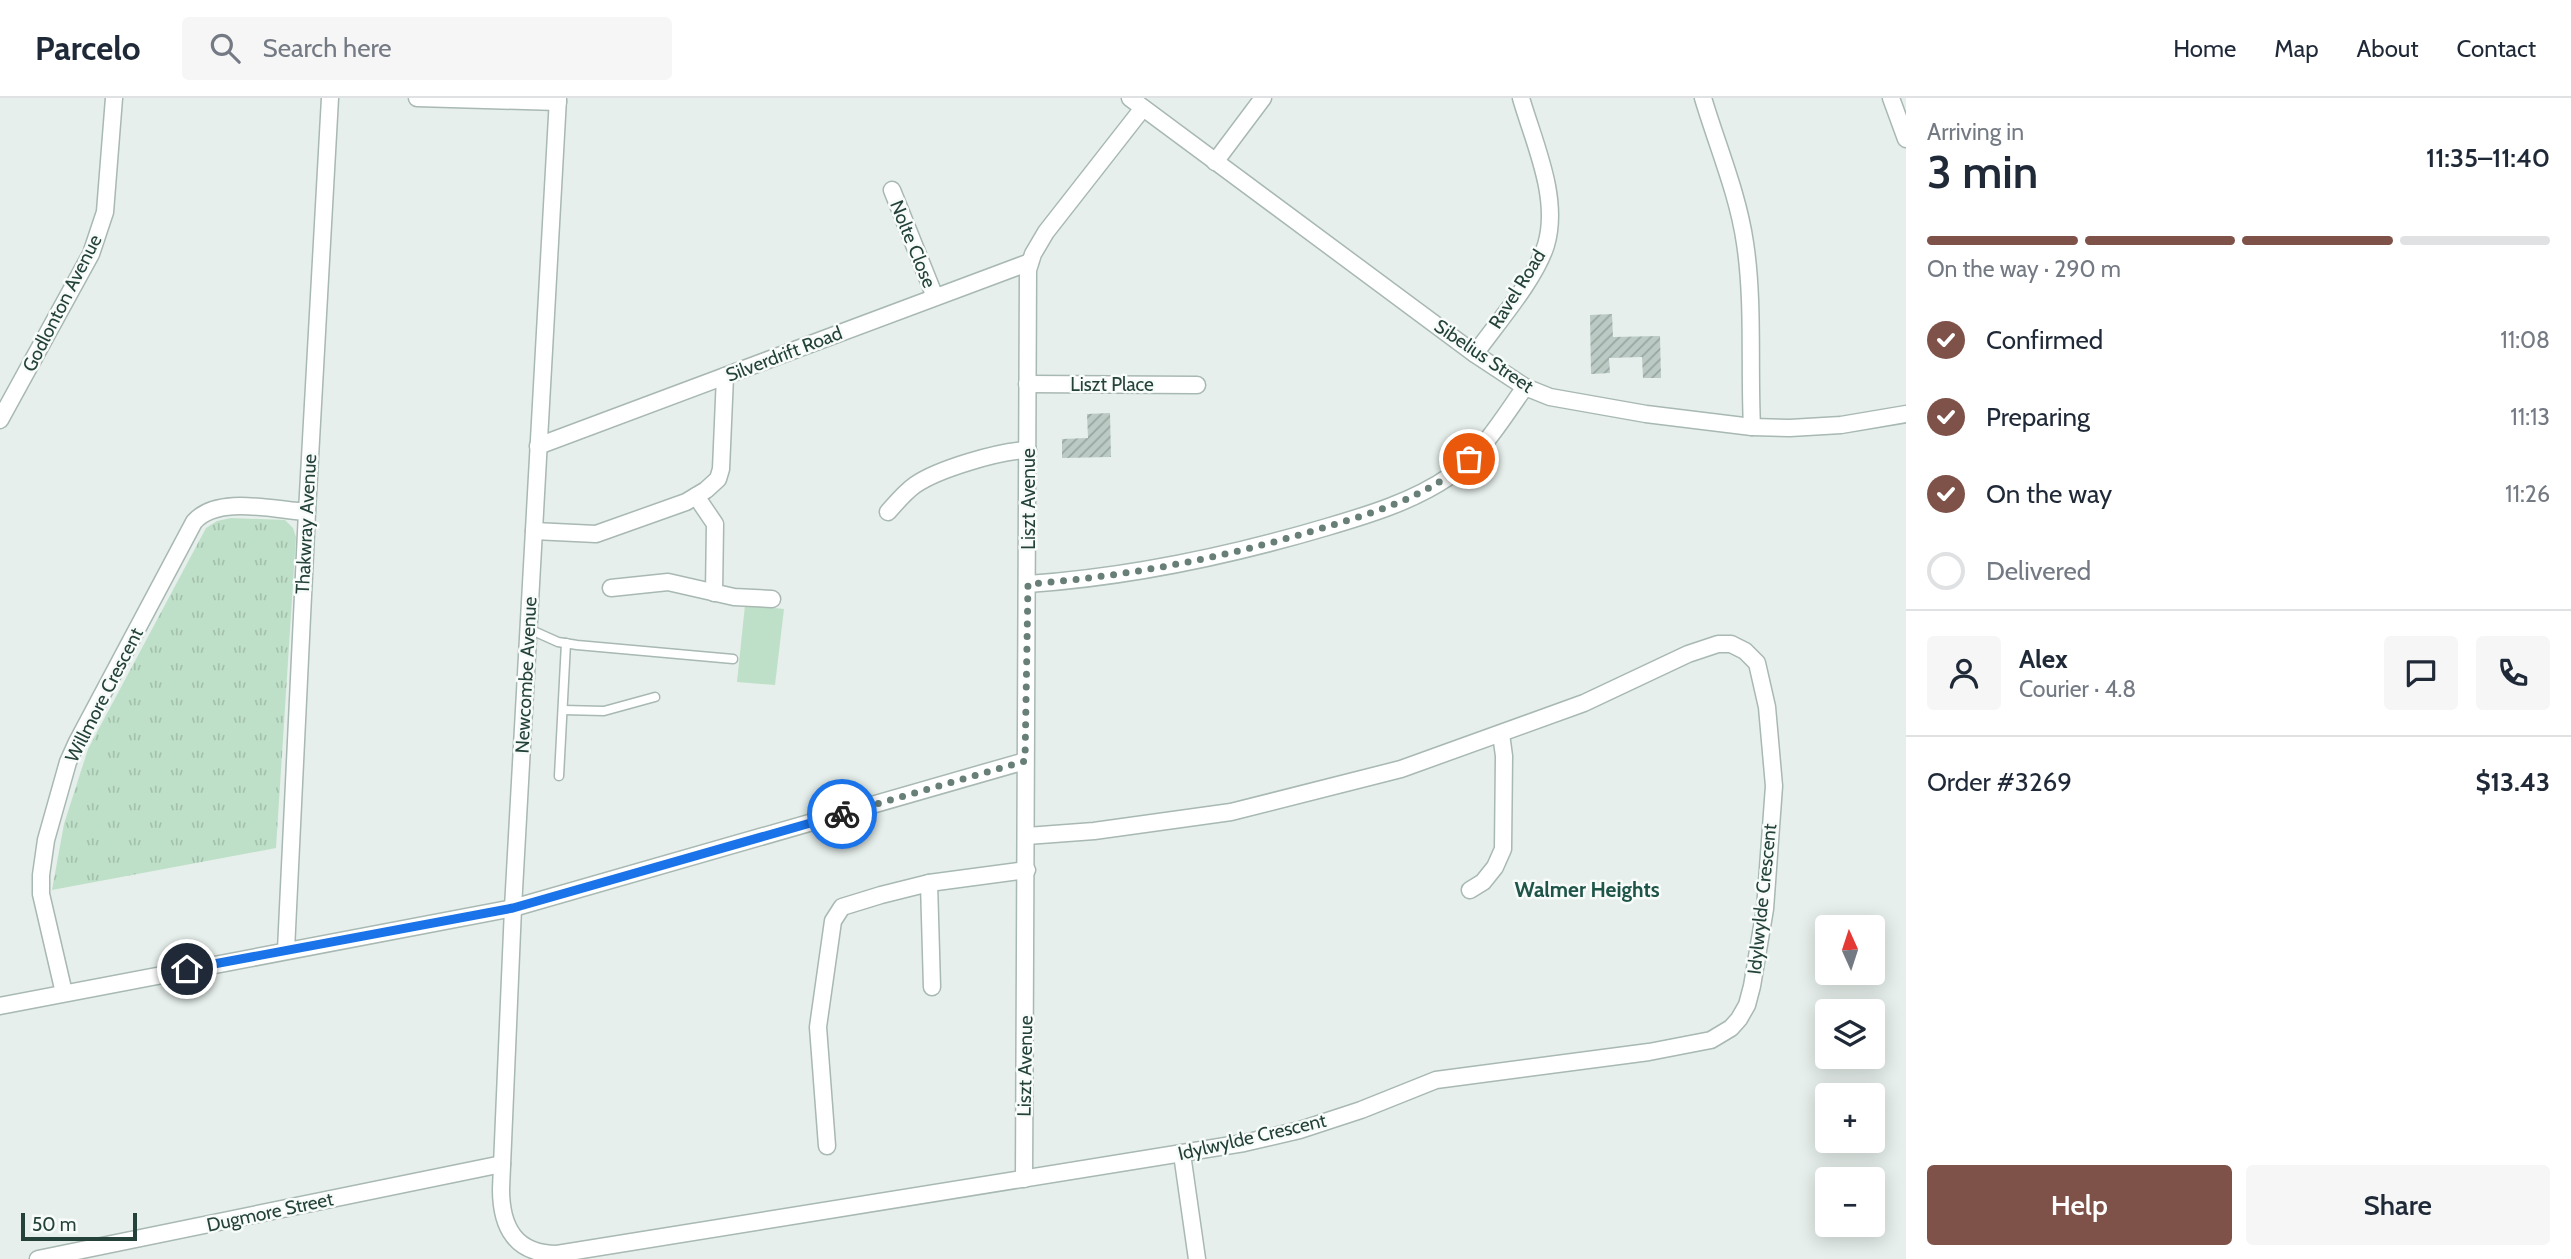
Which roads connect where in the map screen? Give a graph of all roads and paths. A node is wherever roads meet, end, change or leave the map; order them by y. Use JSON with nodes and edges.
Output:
{"nodes":[{"id":1,"x":114,"y":98,"type":"edge"},
{"id":2,"x":330,"y":98,"type":"edge"},
{"id":3,"x":417,"y":98,"type":"edge"},
{"id":4,"x":1263,"y":98,"type":"edge"},
{"id":5,"x":1521,"y":98,"type":"edge"},
{"id":6,"x":1703,"y":98,"type":"edge"},
{"id":7,"x":1891,"y":98,"type":"edge"},
{"id":8,"x":558,"y":100,"type":"edge"},
{"id":9,"x":1136,"y":103,"type":"edge"},
{"id":10,"x":1906,"y":139,"type":"edge"},
{"id":11,"x":1215,"y":162,"type":"junction"},
{"id":12,"x":892,"y":190,"type":"dead end"},
{"id":13,"x":1030,"y":262,"type":"junction"},
{"id":14,"x":935,"y":297,"type":"junction"},
{"id":15,"x":1475,"y":354,"type":"junction"},
{"id":16,"x":725,"y":376,"type":"junction"},
{"id":17,"x":1027,"y":384,"type":"junction"},
{"id":18,"x":1197,"y":384,"type":"dead end"},
{"id":19,"x":1525,"y":387,"type":"junction"},
{"id":20,"x":1906,"y":415,"type":"edge"},
{"id":21,"x":0,"y":420,"type":"edge"},
{"id":22,"x":1752,"y":427,"type":"junction"},
{"id":23,"x":538,"y":446,"type":"junction"},
{"id":24,"x":1028,"y":450,"type":"junction"},
{"id":25,"x":696,"y":496,"type":"junction"},
{"id":26,"x":307,"y":512,"type":"junction"},
{"id":27,"x":888,"y":512,"type":"dead end"},
{"id":28,"x":534,"y":531,"type":"junction"},
{"id":29,"x":1028,"y":584,"type":"junction"},
{"id":30,"x":611,"y":588,"type":"dead end"},
{"id":31,"x":714,"y":593,"type":"junction"},
{"id":32,"x":772,"y":599,"type":"dead end"},
{"id":33,"x":528,"y":629,"type":"junction"},
{"id":34,"x":566,"y":643,"type":"junction"},
{"id":35,"x":733,"y":659,"type":"dead end"},
{"id":36,"x":655,"y":697,"type":"dead end"},
{"id":37,"x":563,"y":710,"type":"junction"},
{"id":38,"x":1501,"y":734,"type":"junction"},
{"id":39,"x":1025,"y":761,"type":"junction"},
{"id":40,"x":559,"y":776,"type":"dead end"},
{"id":41,"x":1027,"y":836,"type":"junction"},
{"id":42,"x":1027,"y":870,"type":"junction"},
{"id":43,"x":929,"y":884,"type":"junction"},
{"id":44,"x":1470,"y":890,"type":"dead end"},
{"id":45,"x":513,"y":908,"type":"junction"},
{"id":46,"x":286,"y":950,"type":"junction"},
{"id":47,"x":932,"y":987,"type":"dead end"},
{"id":48,"x":64,"y":993,"type":"junction"},
{"id":49,"x":0,"y":1006,"type":"edge"},
{"id":50,"x":827,"y":1146,"type":"dead end"},
{"id":51,"x":1182,"y":1154,"type":"junction"},
{"id":52,"x":502,"y":1164,"type":"junction"},
{"id":53,"x":1024,"y":1180,"type":"junction"},
{"id":54,"x":522,"y":1245,"type":"joint"},
{"id":55,"x":634,"y":1251,"type":"edge"},
{"id":56,"x":38,"y":1259,"type":"edge"},
{"id":57,"x":1198,"y":1259,"type":"edge"}],
"edges":[{"from":1,"to":21,"type":"street","name":"Godlonton Avenue"},
{"from":2,"to":26,"type":"street","name":"Thakwray Avenue"},
{"from":3,"to":8,"type":"street"},
{"from":4,"to":11,"type":"street"},
{"from":5,"to":15,"type":"street","name":"Ravel Road"},
{"from":6,"to":22,"type":"street"},
{"from":7,"to":10,"type":"street"},
{"from":8,"to":23,"type":"street","name":"Newcombe Avenue"},
{"from":9,"to":11,"type":"street","name":"Sibelius Street"},
{"from":9,"to":13,"type":"street","name":"Liszt Avenue"},
{"from":11,"to":15,"type":"street","name":"Sibelius Street"},
{"from":12,"to":14,"type":"street","name":"Nolte Close"},
{"from":13,"to":14,"type":"street","name":"Silverdrift Road"},
{"from":13,"to":17,"type":"street","name":"Liszt Avenue"},
{"from":14,"to":16,"type":"street","name":"Silverdrift Road"},
{"from":15,"to":19,"type":"street","name":"Sibelius Street"},
{"from":16,"to":23,"type":"street","name":"Silverdrift Road"},
{"from":16,"to":25,"type":"street"},
{"from":17,"to":18,"type":"street","name":"Liszt Place"},
{"from":17,"to":24,"type":"street","name":"Liszt Avenue"},
{"from":19,"to":22,"type":"street","name":"Sibelius Street"},
{"from":19,"to":29,"type":"street"},
{"from":20,"to":22,"type":"street","name":"Sibelius Street"},
{"from":23,"to":28,"type":"street","name":"Newcombe Avenue"},
{"from":24,"to":27,"type":"street"},
{"from":24,"to":29,"type":"street","name":"Liszt Avenue"},
{"from":25,"to":28,"type":"street"},
{"from":25,"to":31,"type":"street"},
{"from":26,"to":46,"type":"street","name":"Thakwray Avenue"},
{"from":26,"to":48,"type":"street","name":"Willmore Crescent"},
{"from":28,"to":33,"type":"street","name":"Newcombe Avenue"},
{"from":29,"to":39,"type":"street","name":"Liszt Avenue"},
{"from":30,"to":31,"type":"street"},
{"from":31,"to":32,"type":"street"},
{"from":33,"to":34,"type":"lane"},
{"from":33,"to":45,"type":"street","name":"Newcombe Avenue"},
{"from":34,"to":35,"type":"lane"},
{"from":34,"to":37,"type":"lane"},
{"from":36,"to":37,"type":"lane"},
{"from":37,"to":40,"type":"lane"},
{"from":38,"to":41,"type":"street","name":"Idylwylde Crescent"},
{"from":38,"to":44,"type":"street"},
{"from":38,"to":51,"type":"street","name":"Idylwylde Crescent"},
{"from":39,"to":41,"type":"street","name":"Liszt Avenue"},
{"from":39,"to":45,"type":"street"},
{"from":41,"to":42,"type":"street","name":"Liszt Avenue"},
{"from":42,"to":43,"type":"street"},
{"from":42,"to":53,"type":"street","name":"Liszt Avenue"},
{"from":43,"to":47,"type":"street"},
{"from":43,"to":50,"type":"street"},
{"from":45,"to":46,"type":"street"},
{"from":45,"to":52,"type":"street","name":"Newcombe Avenue"},
{"from":46,"to":48,"type":"street"},
{"from":48,"to":49,"type":"street"},
{"from":51,"to":53,"type":"street","name":"Idylwylde Crescent"},
{"from":51,"to":57,"type":"street"},
{"from":52,"to":54,"type":"street","name":"Newcombe Avenue"},
{"from":52,"to":56,"type":"street","name":"Dugmore Street"},
{"from":53,"to":55,"type":"street","name":"Idylwylde Crescent"},
{"from":54,"to":55,"type":"street","name":"Idylwylde Crescent"}]}
